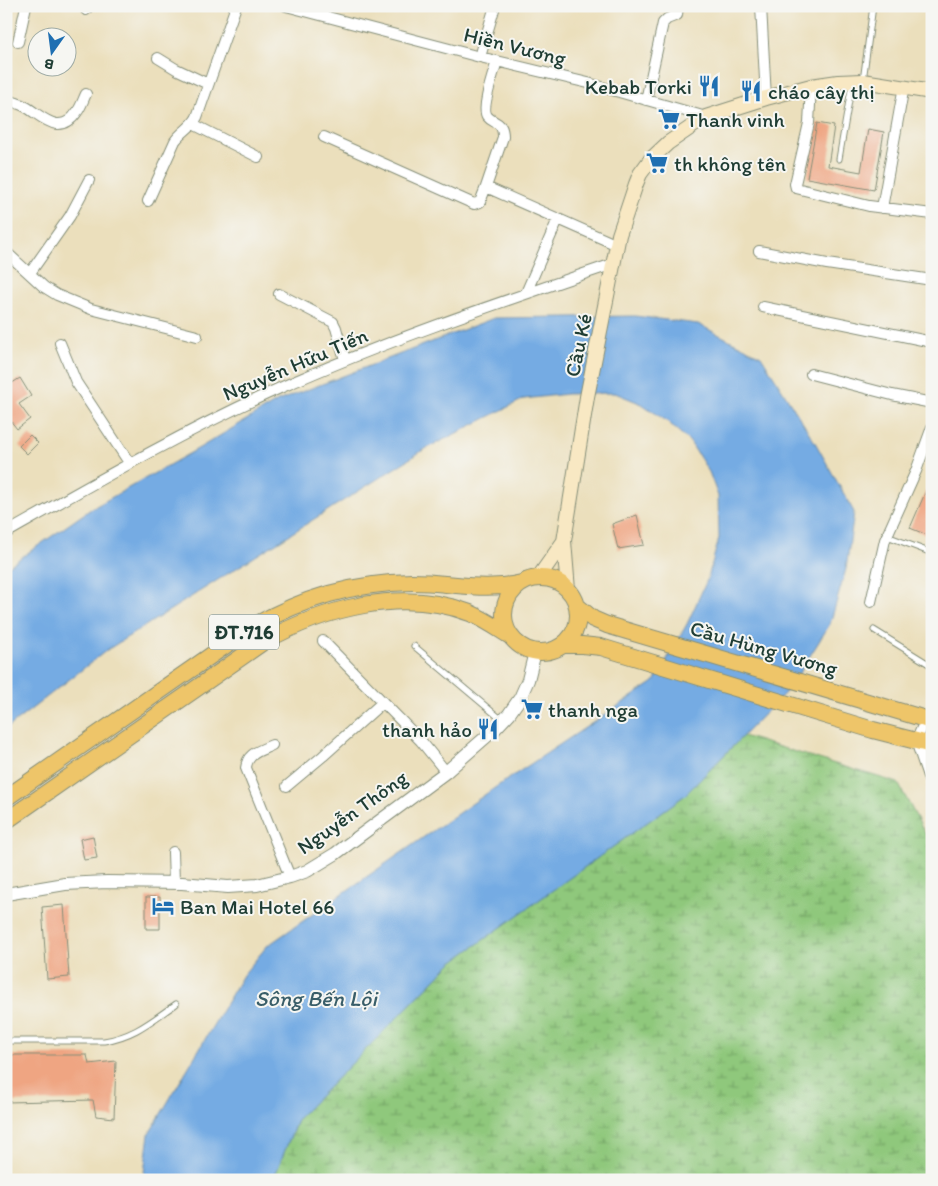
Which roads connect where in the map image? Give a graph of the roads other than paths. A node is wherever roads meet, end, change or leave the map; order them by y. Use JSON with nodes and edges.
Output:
{"nodes":[{"id":1,"x":26,"y":6,"type":"edge"},
{"id":2,"x":236,"y":6,"type":"edge"},
{"id":3,"x":286,"y":6,"type":"edge"},
{"id":4,"x":495,"y":6,"type":"edge"},
{"id":5,"x":678,"y":6,"type":"edge"},
{"id":6,"x":761,"y":6,"type":"edge"},
{"id":7,"x":873,"y":6,"type":"edge"},
{"id":8,"x":18,"y":42,"type":"dead end"},
{"id":9,"x":158,"y":58,"type":"dead end"},
{"id":10,"x":480,"y":58,"type":"junction"},
{"id":11,"x":497,"y":61,"type":"junction"},
{"id":12,"x":857,"y":81,"type":"junction"},
{"id":13,"x":208,"y":84,"type":"junction"},
{"id":14,"x":811,"y":86,"type":"junction"},
{"id":15,"x":904,"y":86,"type":"junction"},
{"id":16,"x":932,"y":92,"type":"edge"},
{"id":17,"x":86,"y":94,"type":"dead end"},
{"id":18,"x":766,"y":98,"type":"junction"},
{"id":19,"x":646,"y":100,"type":"junction"},
{"id":20,"x":6,"y":103,"type":"edge"},
{"id":21,"x":706,"y":117,"type":"junction"},
{"id":22,"x":193,"y":124,"type":"junction"},
{"id":23,"x":324,"y":137,"type":"dead end"},
{"id":24,"x":258,"y":157,"type":"dead end"},
{"id":25,"x":839,"y":159,"type":"dead end"},
{"id":26,"x":89,"y":180,"type":"dead end"},
{"id":27,"x":486,"y":187,"type":"junction"},
{"id":28,"x":148,"y":201,"type":"dead end"},
{"id":29,"x":882,"y":208,"type":"junction"},
{"id":30,"x":932,"y":214,"type":"edge"},
{"id":31,"x":558,"y":219,"type":"junction"},
{"id":32,"x":617,"y":245,"type":"junction"},
{"id":33,"x":760,"y":251,"type":"dead end"},
{"id":34,"x":6,"y":252,"type":"edge"},
{"id":35,"x":613,"y":264,"type":"junction"},
{"id":36,"x":30,"y":273,"type":"junction"},
{"id":37,"x":932,"y":280,"type":"edge"},
{"id":38,"x":526,"y":293,"type":"junction"},
{"id":39,"x":278,"y":294,"type":"dead end"},
{"id":40,"x":763,"y":307,"type":"dead end"},
{"id":41,"x":197,"y":336,"type":"dead end"},
{"id":42,"x":932,"y":342,"type":"edge"},
{"id":43,"x":60,"y":343,"type":"dead end"},
{"id":44,"x":345,"y":360,"type":"junction"},
{"id":45,"x":811,"y":374,"type":"dead end"},
{"id":46,"x":932,"y":403,"type":"edge"},
{"id":47,"x":932,"y":427,"type":"edge"},
{"id":48,"x":130,"y":464,"type":"junction"},
{"id":49,"x":6,"y":533,"type":"edge"},
{"id":50,"x":887,"y":536,"type":"junction"},
{"id":51,"x":564,"y":541,"type":"junction"},
{"id":52,"x":932,"y":553,"type":"edge"},
{"id":53,"x":538,"y":578,"type":"junction"},
{"id":54,"x":522,"y":583,"type":"junction"},
{"id":55,"x":568,"y":590,"type":"junction"},
{"id":56,"x":871,"y":602,"type":"dead end"},
{"id":57,"x":577,"y":606,"type":"junction"},
{"id":58,"x":874,"y":630,"type":"dead end"},
{"id":59,"x":510,"y":636,"type":"junction"},
{"id":60,"x":323,"y":641,"type":"dead end"},
{"id":61,"x":563,"y":645,"type":"junction"},
{"id":62,"x":414,"y":646,"type":"dead end"},
{"id":63,"x":535,"y":652,"type":"junction"},
{"id":64,"x":932,"y":666,"type":"edge"},
{"id":65,"x":383,"y":702,"type":"junction"},
{"id":66,"x":929,"y":718,"type":"edge"},
{"id":67,"x":502,"y":721,"type":"junction"},
{"id":68,"x":924,"y":743,"type":"edge"},
{"id":69,"x":272,"y":745,"type":"dead end"},
{"id":70,"x":446,"y":772,"type":"junction"},
{"id":71,"x":287,"y":786,"type":"dead end"},
{"id":72,"x":932,"y":788,"type":"edge"},
{"id":73,"x":6,"y":798,"type":"edge"},
{"id":74,"x":6,"y":821,"type":"edge"},
{"id":75,"x":173,"y":852,"type":"dead end"},
{"id":76,"x":290,"y":877,"type":"junction"},
{"id":77,"x":174,"y":883,"type":"junction"},
{"id":78,"x":6,"y":894,"type":"edge"},
{"id":79,"x":176,"y":1004,"type":"dead end"},
{"id":80,"x":6,"y":1041,"type":"edge"}],
"edges":[{"from":1,"to":8,"type":"street"},
{"from":2,"to":13,"type":"street"},
{"from":3,"to":10,"type":"street","name":"Hiền Vương"},
{"from":4,"to":10,"type":"street"},
{"from":5,"to":19,"type":"street"},
{"from":6,"to":18,"type":"street"},
{"from":7,"to":12,"type":"lane"},
{"from":9,"to":13,"type":"street"},
{"from":10,"to":11,"type":"street","name":"Hiền Vương"},
{"from":11,"to":19,"type":"street","name":"Hiền Vương"},
{"from":11,"to":27,"type":"street"},
{"from":12,"to":14,"type":"main road","name":"Cầu Ké"},
{"from":12,"to":15,"type":"main road","name":"Cầu Ké"},
{"from":12,"to":25,"type":"lane"},
{"from":13,"to":22,"type":"street"},
{"from":14,"to":18,"type":"main road","name":"Cầu Ké"},
{"from":14,"to":29,"type":"street"},
{"from":15,"to":16,"type":"main road","name":"Cầu Ké"},
{"from":15,"to":29,"type":"street"},
{"from":17,"to":20,"type":"street"},
{"from":18,"to":21,"type":"main road","name":"Cầu Ké"},
{"from":19,"to":21,"type":"street","name":"Hiền Vương"},
{"from":21,"to":32,"type":"main road","name":"Cầu Ké"},
{"from":22,"to":24,"type":"street"},
{"from":22,"to":28,"type":"street"},
{"from":23,"to":27,"type":"street"},
{"from":26,"to":36,"type":"street"},
{"from":27,"to":31,"type":"street"},
{"from":29,"to":30,"type":"street"},
{"from":31,"to":32,"type":"street"},
{"from":31,"to":38,"type":"street"},
{"from":32,"to":35,"type":"main road","name":"Cầu Ké"},
{"from":33,"to":37,"type":"street"},
{"from":34,"to":36,"type":"street"},
{"from":35,"to":38,"type":"street","name":"Nguyễn Hữu Tiến"},
{"from":35,"to":51,"type":"main road","name":"Cầu Ké"},
{"from":36,"to":41,"type":"street"},
{"from":38,"to":44,"type":"street","name":"Nguyễn Hữu Tiến"},
{"from":39,"to":44,"type":"street"},
{"from":40,"to":42,"type":"street"},
{"from":43,"to":48,"type":"street"},
{"from":44,"to":48,"type":"street","name":"Nguyễn Hữu Tiến"},
{"from":45,"to":46,"type":"street"},
{"from":47,"to":50,"type":"street"},
{"from":48,"to":49,"type":"street","name":"Nguyễn Hữu Tiến"},
{"from":50,"to":52,"type":"lane"},
{"from":50,"to":56,"type":"street"},
{"from":51,"to":53,"type":"main road"},
{"from":51,"to":55,"type":"main road"},
{"from":53,"to":54,"type":"main road"},
{"from":53,"to":55,"type":"main road"},
{"from":54,"to":59,"type":"main road"},
{"from":54,"to":73,"type":"main road","number":"ĐT.716"},
{"from":55,"to":57,"type":"main road"},
{"from":57,"to":61,"type":"main road"},
{"from":57,"to":66,"type":"main road","name":"Cầu Hùng Vương"},
{"from":58,"to":64,"type":"lane"},
{"from":59,"to":63,"type":"main road"},
{"from":59,"to":74,"type":"main road","number":"ĐT.716"},
{"from":60,"to":65,"type":"street"},
{"from":61,"to":63,"type":"main road"},
{"from":61,"to":68,"type":"main road"},
{"from":62,"to":67,"type":"lane"},
{"from":63,"to":67,"type":"street","name":"Nguyễn Thông"},
{"from":65,"to":70,"type":"street"},
{"from":65,"to":71,"type":"street"},
{"from":66,"to":68,"type":"street"},
{"from":67,"to":70,"type":"street","name":"Nguyễn Thông"},
{"from":68,"to":72,"type":"street"},
{"from":69,"to":76,"type":"street"},
{"from":70,"to":76,"type":"street","name":"Nguyễn Thông"},
{"from":75,"to":77,"type":"street"},
{"from":76,"to":77,"type":"street","name":"Nguyễn Thông"},
{"from":77,"to":78,"type":"street","name":"Nguyễn Thông"},
{"from":79,"to":80,"type":"lane"}]}
